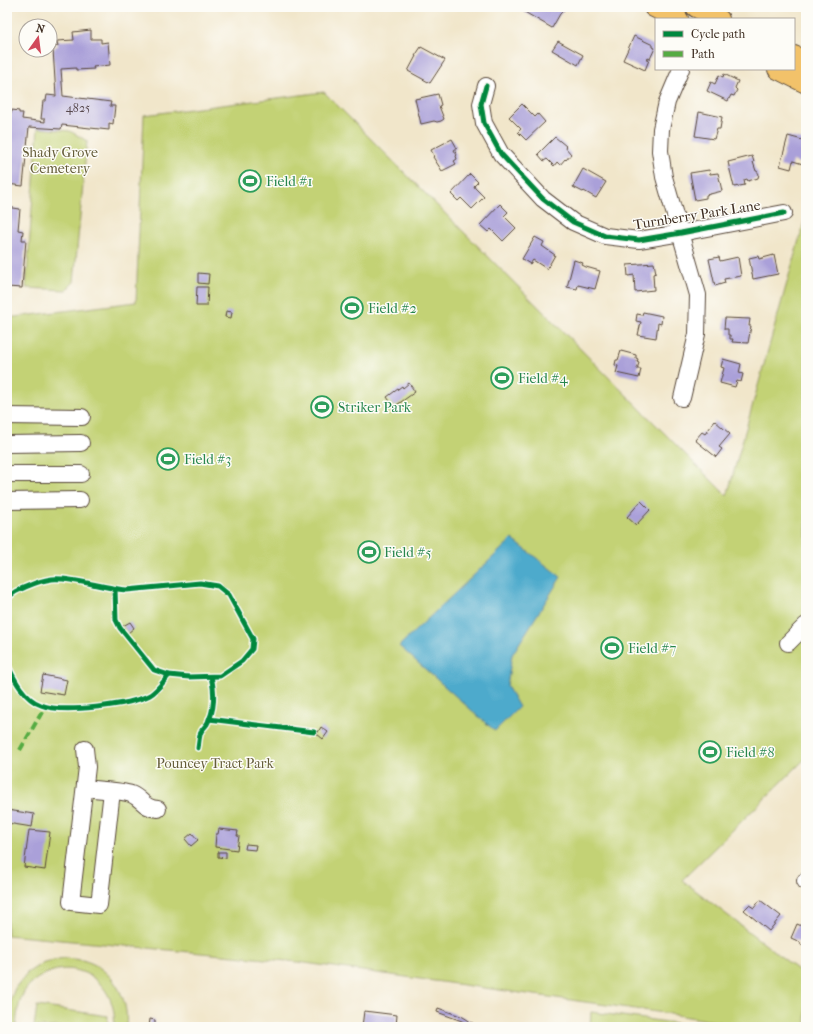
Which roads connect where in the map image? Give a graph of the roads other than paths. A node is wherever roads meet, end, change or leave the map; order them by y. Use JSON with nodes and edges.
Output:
{"nodes":[{"id":1,"x":654,"y":7,"type":"edge"},
{"id":2,"x":676,"y":18,"type":"edge"},
{"id":3,"x":795,"y":56,"type":"edge"},
{"id":4,"x":806,"y":62,"type":"edge"},
{"id":5,"x":681,"y":70,"type":"edge"},
{"id":6,"x":780,"y":70,"type":"edge"},
{"id":7,"x":806,"y":83,"type":"edge"},
{"id":8,"x":486,"y":86,"type":"dead end"},
{"id":9,"x":784,"y":212,"type":"dead end"},
{"id":10,"x":681,"y":233,"type":"junction"},
{"id":11,"x":682,"y":398,"type":"dead end"},
{"id":12,"x":7,"y":416,"type":"edge"},
{"id":13,"x":82,"y":417,"type":"dead end"},
{"id":14,"x":81,"y":443,"type":"dead end"},
{"id":15,"x":7,"y":444,"type":"edge"},
{"id":16,"x":7,"y":474,"type":"edge"},
{"id":17,"x":81,"y":474,"type":"dead end"},
{"id":18,"x":80,"y":500,"type":"dead end"},
{"id":19,"x":7,"y":501,"type":"edge"},
{"id":20,"x":806,"y":625,"type":"edge"},
{"id":21,"x":788,"y":643,"type":"dead end"},
{"id":22,"x":85,"y":749,"type":"dead end"},
{"id":23,"x":85,"y":788,"type":"junction"},
{"id":24,"x":112,"y":791,"type":"junction"},
{"id":25,"x":158,"y":810,"type":"dead end"}],
"edges":[{"from":1,"to":2,"type":"main road"},
{"from":3,"to":4,"type":"main road"},
{"from":5,"to":10,"type":"street"},
{"from":6,"to":7,"type":"main road"},
{"from":8,"to":10,"type":"street","name":"Turnberry Park Lane"},
{"from":9,"to":10,"type":"street","name":"Turnberry Park Lane"},
{"from":10,"to":11,"type":"street"},
{"from":12,"to":13,"type":"street"},
{"from":14,"to":15,"type":"street"},
{"from":16,"to":17,"type":"street"},
{"from":18,"to":19,"type":"street"},
{"from":20,"to":21,"type":"street"},
{"from":22,"to":23,"type":"street"},
{"from":23,"to":24,"type":"street"},
{"from":23,"to":24,"type":"street"},
{"from":24,"to":25,"type":"street"}]}
